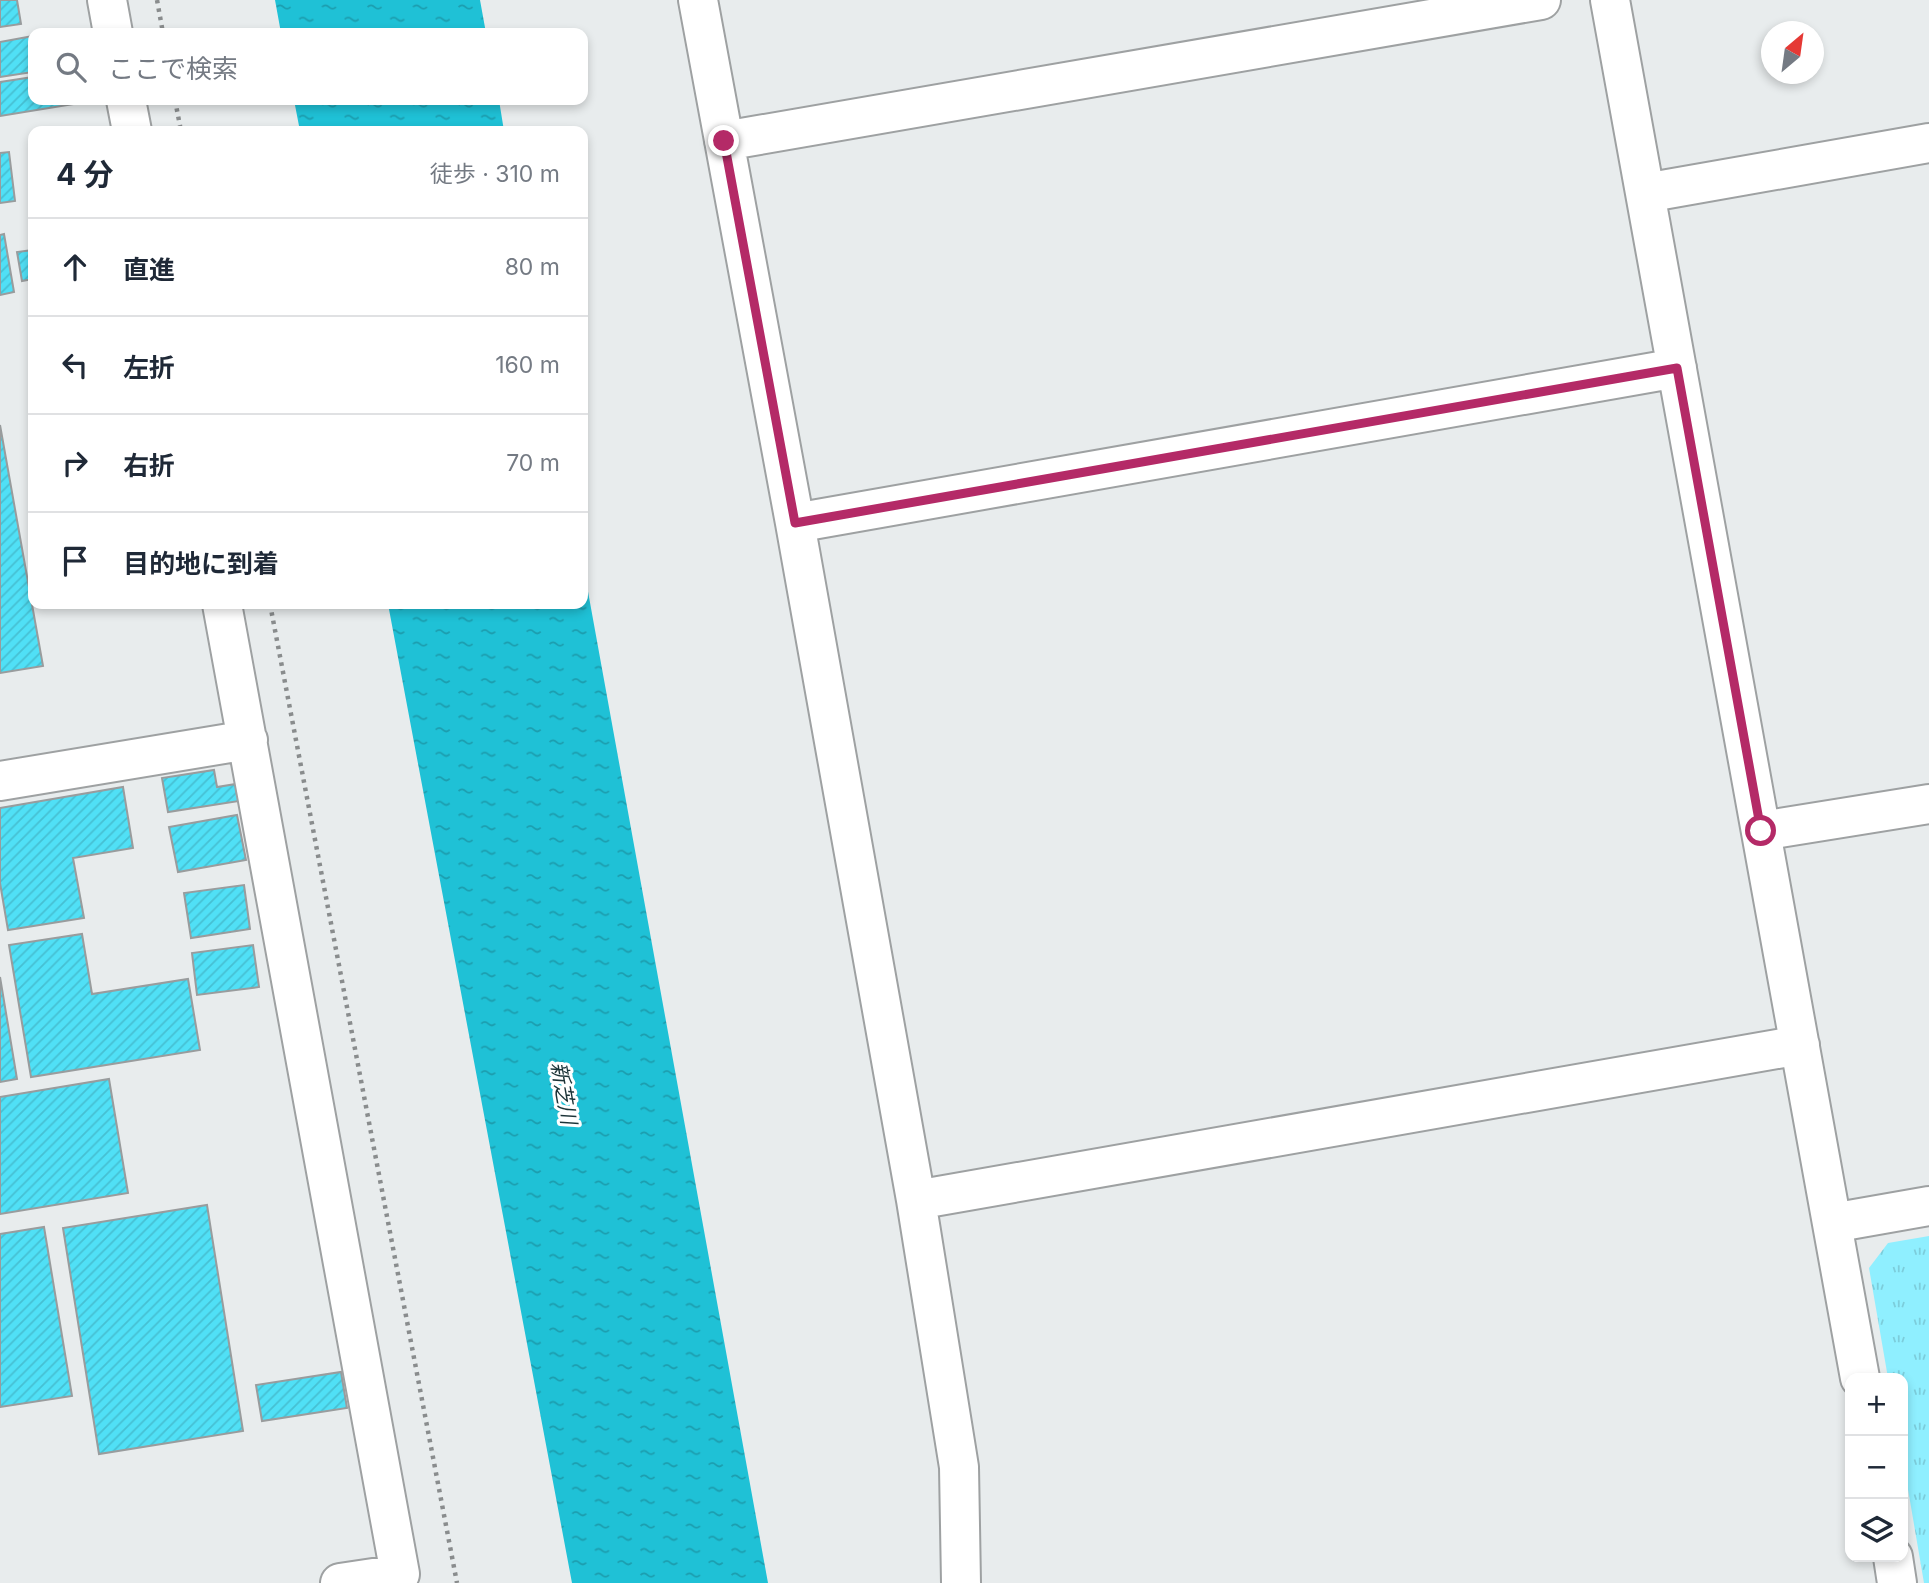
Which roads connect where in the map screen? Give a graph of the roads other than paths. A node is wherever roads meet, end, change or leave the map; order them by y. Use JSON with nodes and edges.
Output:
{"nodes":[{"id":1,"x":107,"y":0,"type":"edge"},
{"id":2,"x":698,"y":0,"type":"edge"},
{"id":3,"x":1541,"y":0,"type":"edge"},
{"id":4,"x":1610,"y":0,"type":"edge"},
{"id":5,"x":112,"y":28,"type":"edge"},
{"id":6,"x":127,"y":105,"type":"edge"},
{"id":7,"x":131,"y":126,"type":"edge"},
{"id":8,"x":724,"y":141,"type":"junction"},
{"id":9,"x":1929,"y":143,"type":"edge"},
{"id":10,"x":1645,"y":193,"type":"junction"},
{"id":11,"x":1677,"y":368,"type":"junction"},
{"id":12,"x":795,"y":523,"type":"junction"},
{"id":13,"x":223,"y":609,"type":"edge"},
{"id":14,"x":248,"y":740,"type":"junction"},
{"id":15,"x":0,"y":781,"type":"edge"},
{"id":16,"x":1929,"y":804,"type":"edge"},
{"id":17,"x":1761,"y":831,"type":"junction"},
{"id":18,"x":1800,"y":1045,"type":"junction"},
{"id":19,"x":916,"y":1200,"type":"junction"},
{"id":20,"x":1929,"y":1206,"type":"edge"},
{"id":21,"x":1832,"y":1223,"type":"junction"},
{"id":22,"x":1859,"y":1373,"type":"edge"},
{"id":23,"x":1894,"y":1562,"type":"edge"},
{"id":24,"x":340,"y":1583,"type":"edge"},
{"id":25,"x":961,"y":1583,"type":"edge"},
{"id":26,"x":1898,"y":1583,"type":"edge"}],
"edges":[{"from":1,"to":5,"type":"street"},
{"from":2,"to":8,"type":"street"},
{"from":3,"to":8,"type":"street"},
{"from":4,"to":10,"type":"street"},
{"from":6,"to":7,"type":"street"},
{"from":8,"to":12,"type":"street"},
{"from":9,"to":10,"type":"street"},
{"from":10,"to":11,"type":"street"},
{"from":11,"to":12,"type":"street"},
{"from":11,"to":17,"type":"street"},
{"from":12,"to":19,"type":"street"},
{"from":13,"to":14,"type":"street"},
{"from":14,"to":15,"type":"street"},
{"from":14,"to":24,"type":"street"},
{"from":16,"to":17,"type":"street"},
{"from":17,"to":18,"type":"street"},
{"from":18,"to":19,"type":"street"},
{"from":18,"to":21,"type":"street"},
{"from":19,"to":25,"type":"street"},
{"from":20,"to":21,"type":"street"},
{"from":21,"to":22,"type":"street"},
{"from":23,"to":26,"type":"street"}]}
